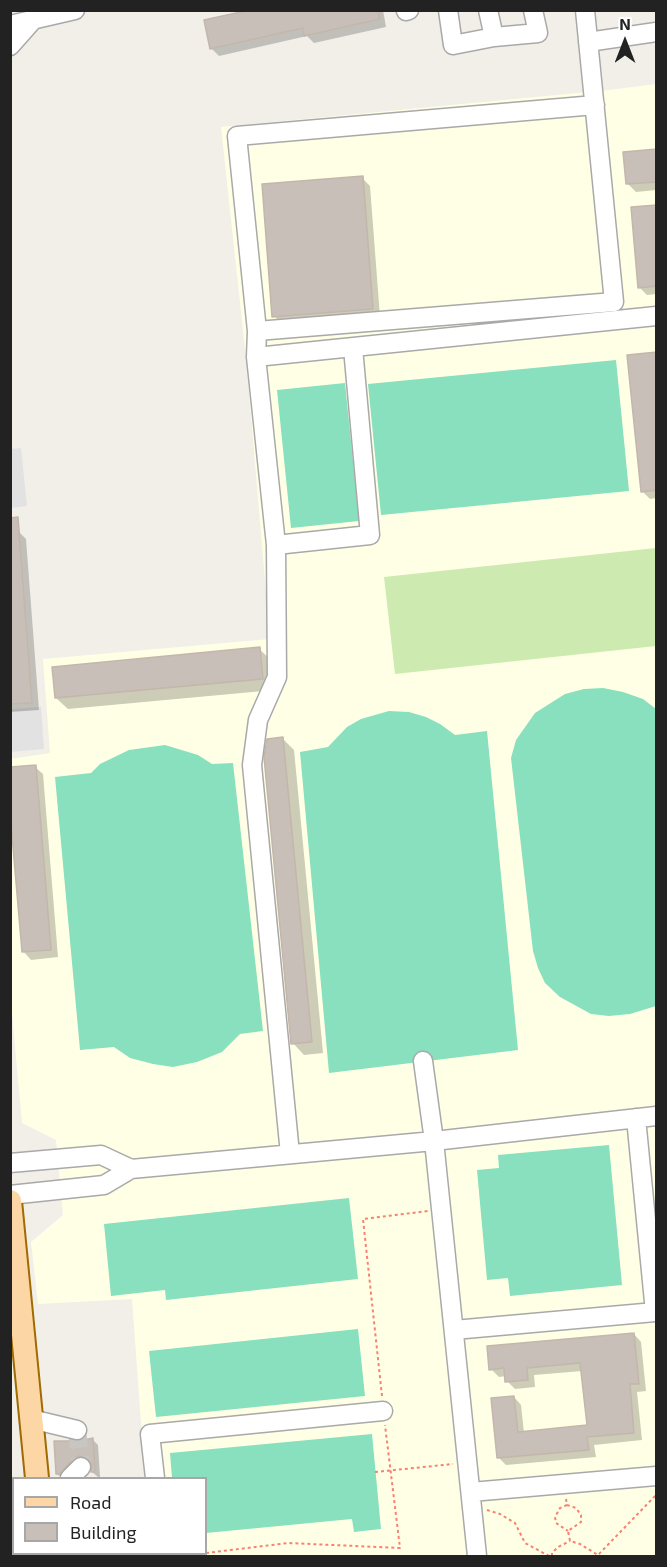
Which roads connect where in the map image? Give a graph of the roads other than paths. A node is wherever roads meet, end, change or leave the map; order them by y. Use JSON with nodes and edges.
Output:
{"nodes":[{"id":1,"x":75,"y":10,"type":"edge"},
{"id":2,"x":448,"y":10,"type":"edge"},
{"id":3,"x":488,"y":10,"type":"edge"},
{"id":4,"x":533,"y":10,"type":"edge"},
{"id":5,"x":585,"y":10,"type":"edge"},
{"id":6,"x":33,"y":20,"type":"junction"},
{"id":7,"x":10,"y":26,"type":"edge"},
{"id":8,"x":657,"y":32,"type":"edge"},
{"id":9,"x":494,"y":37,"type":"junction"},
{"id":10,"x":588,"y":42,"type":"junction"},
{"id":11,"x":10,"y":46,"type":"edge"},
{"id":12,"x":595,"y":105,"type":"junction"},
{"id":13,"x":657,"y":316,"type":"edge"},
{"id":14,"x":258,"y":330,"type":"junction"},
{"id":15,"x":353,"y":348,"type":"junction"},
{"id":16,"x":256,"y":357,"type":"junction"},
{"id":17,"x":276,"y":545,"type":"junction"},
{"id":18,"x":423,"y":1061,"type":"dead end"},
{"id":19,"x":657,"y":1116,"type":"edge"},
{"id":20,"x":636,"y":1118,"type":"junction"},
{"id":21,"x":434,"y":1142,"type":"junction"},
{"id":22,"x":290,"y":1154,"type":"junction"},
{"id":23,"x":10,"y":1163,"type":"edge"},
{"id":24,"x":131,"y":1169,"type":"junction"},
{"id":25,"x":10,"y":1195,"type":"edge"},
{"id":26,"x":10,"y":1202,"type":"edge"},
{"id":27,"x":656,"y":1318,"type":"edge"},
{"id":28,"x":454,"y":1330,"type":"junction"},
{"id":29,"x":17,"y":1337,"type":"edge"},
{"id":30,"x":383,"y":1411,"type":"road end"},
{"id":31,"x":31,"y":1419,"type":"junction"},
{"id":32,"x":77,"y":1430,"type":"dead end"},
{"id":33,"x":657,"y":1476,"type":"edge"},
{"id":34,"x":37,"y":1477,"type":"edge"},
{"id":35,"x":154,"y":1477,"type":"edge"},
{"id":36,"x":471,"y":1492,"type":"junction"},
{"id":37,"x":10,"y":1501,"type":"edge"},
{"id":38,"x":12,"y":1518,"type":"edge"},
{"id":39,"x":477,"y":1557,"type":"edge"}],
"edges":[{"from":1,"to":6,"type":"street"},
{"from":2,"to":9,"type":"street"},
{"from":3,"to":9,"type":"street"},
{"from":4,"to":9,"type":"street"},
{"from":5,"to":10,"type":"street"},
{"from":6,"to":7,"type":"street"},
{"from":6,"to":11,"type":"street"},
{"from":8,"to":10,"type":"street"},
{"from":10,"to":12,"type":"street"},
{"from":12,"to":14,"type":"street"},
{"from":12,"to":14,"type":"street"},
{"from":13,"to":15,"type":"street"},
{"from":14,"to":16,"type":"street"},
{"from":15,"to":16,"type":"street"},
{"from":15,"to":17,"type":"street"},
{"from":16,"to":17,"type":"street"},
{"from":17,"to":22,"type":"street"},
{"from":18,"to":21,"type":"street"},
{"from":19,"to":20,"type":"street"},
{"from":20,"to":21,"type":"street"},
{"from":20,"to":27,"type":"street"},
{"from":21,"to":22,"type":"street"},
{"from":21,"to":28,"type":"street"},
{"from":22,"to":24,"type":"street"},
{"from":23,"to":24,"type":"street"},
{"from":24,"to":25,"type":"street"},
{"from":26,"to":29,"type":"main road"},
{"from":27,"to":28,"type":"street"},
{"from":28,"to":36,"type":"street"},
{"from":29,"to":31,"type":"main road"},
{"from":30,"to":35,"type":"street"},
{"from":31,"to":32,"type":"street"},
{"from":31,"to":34,"type":"main road"},
{"from":33,"to":36,"type":"street"},
{"from":36,"to":39,"type":"street"},
{"from":37,"to":38,"type":"main road"}]}
